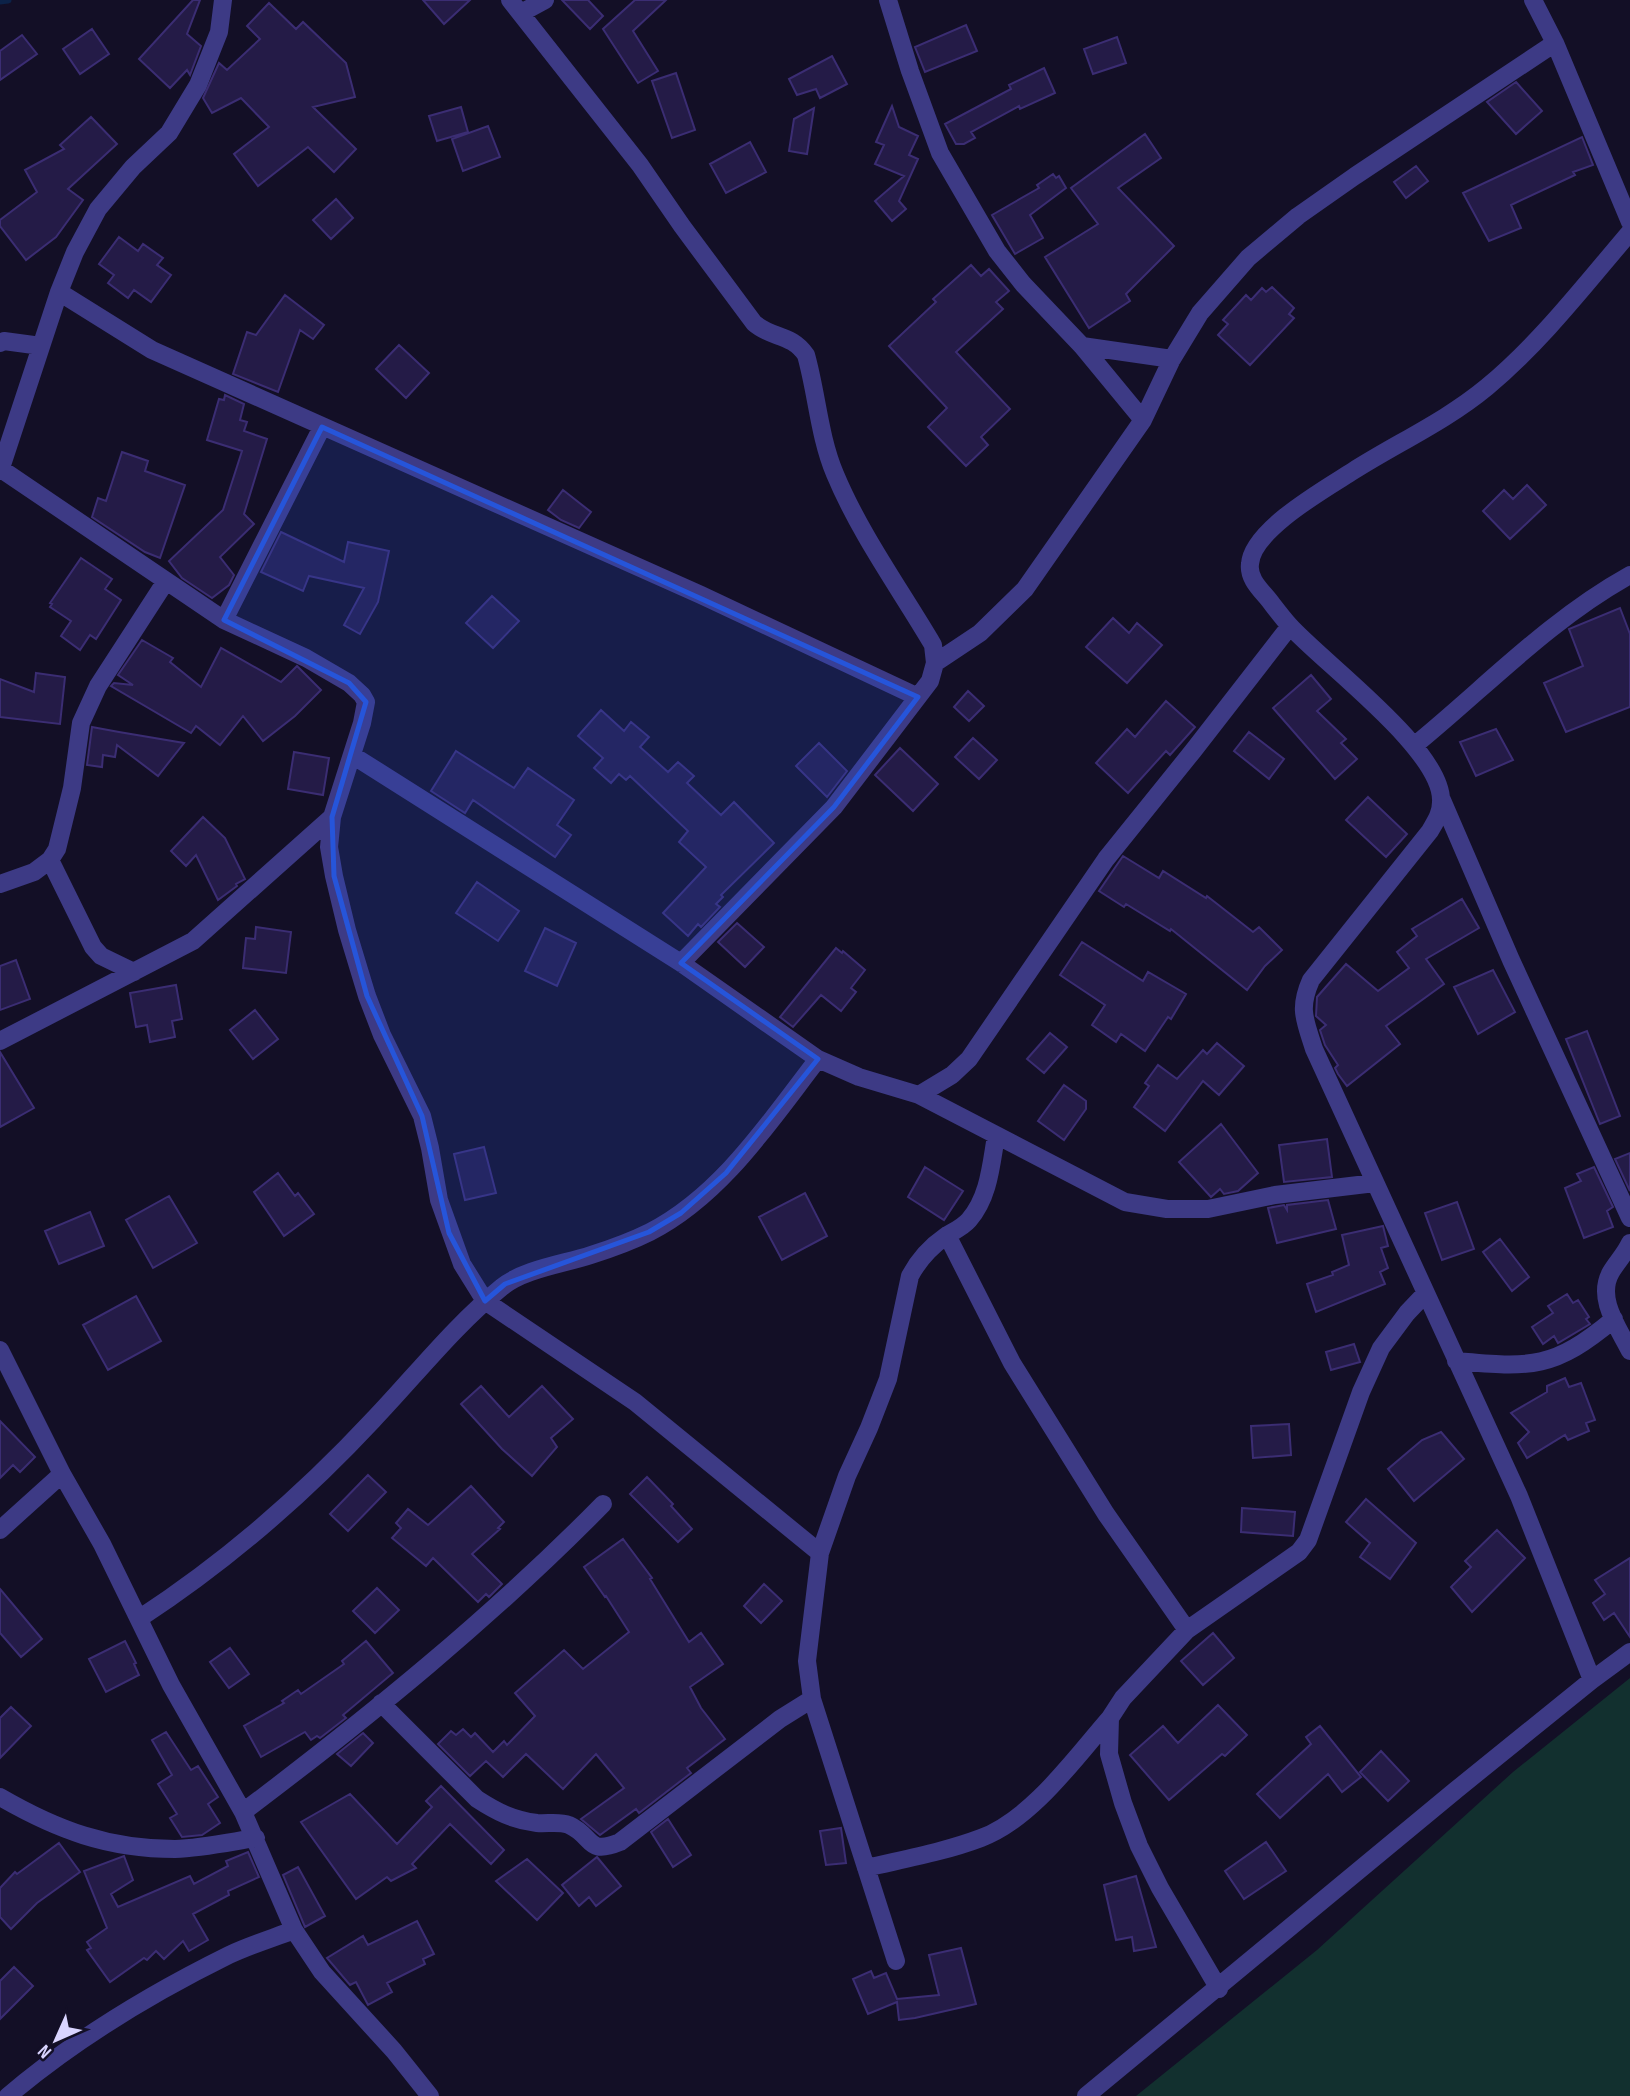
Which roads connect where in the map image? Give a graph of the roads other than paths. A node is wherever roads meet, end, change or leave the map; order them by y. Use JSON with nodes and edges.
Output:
{"nodes":[{"id":1,"x":223,"y":0,"type":"edge"},
{"id":2,"x":545,"y":0,"type":"edge"},
{"id":3,"x":888,"y":0,"type":"edge"},
{"id":4,"x":1533,"y":0,"type":"edge"},
{"id":5,"x":516,"y":6,"type":"edge"},
{"id":6,"x":1555,"y":43,"type":"junction"},
{"id":7,"x":1630,"y":222,"type":"edge"},
{"id":8,"x":1630,"y":232,"type":"edge"},
{"id":9,"x":59,"y":292,"type":"junction"},
{"id":10,"x":0,"y":343,"type":"edge"},
{"id":11,"x":41,"y":346,"type":"junction"},
{"id":12,"x":1082,"y":346,"type":"junction"},
{"id":13,"x":1172,"y":359,"type":"junction"},
{"id":14,"x":1143,"y":420,"type":"junction"},
{"id":15,"x":322,"y":427,"type":"junction"},
{"id":16,"x":1,"y":470,"type":"edge"},
{"id":17,"x":1630,"y":575,"type":"edge"},
{"id":18,"x":166,"y":581,"type":"junction"},
{"id":19,"x":224,"y":620,"type":"junction"},
{"id":20,"x":1290,"y":626,"type":"junction"},
{"id":21,"x":935,"y":663,"type":"junction"},
{"id":22,"x":918,"y":696,"type":"junction"},
{"id":23,"x":1415,"y":745,"type":"junction"},
{"id":24,"x":352,"y":755,"type":"junction"},
{"id":25,"x":1442,"y":800,"type":"junction"},
{"id":26,"x":332,"y":817,"type":"junction"},
{"id":27,"x":50,"y":860,"type":"junction"},
{"id":28,"x":0,"y":884,"type":"edge"},
{"id":29,"x":681,"y":963,"type":"junction"},
{"id":30,"x":135,"y":972,"type":"junction"},
{"id":31,"x":0,"y":1041,"type":"edge"},
{"id":32,"x":818,"y":1059,"type":"junction"},
{"id":33,"x":919,"y":1096,"type":"junction"},
{"id":34,"x":996,"y":1136,"type":"junction"},
{"id":35,"x":1375,"y":1183,"type":"junction"},
{"id":36,"x":1630,"y":1218,"type":"edge"},
{"id":37,"x":947,"y":1235,"type":"junction"},
{"id":38,"x":1630,"y":1243,"type":"edge"},
{"id":39,"x":1425,"y":1294,"type":"junction"},
{"id":40,"x":485,"y":1301,"type":"junction"},
{"id":41,"x":1614,"y":1319,"type":"junction"},
{"id":42,"x":0,"y":1350,"type":"edge"},
{"id":43,"x":1630,"y":1351,"type":"edge"},
{"id":44,"x":1456,"y":1361,"type":"junction"},
{"id":45,"x":62,"y":1474,"type":"junction"},
{"id":46,"x":603,"y":1504,"type":"dead end"},
{"id":47,"x":0,"y":1530,"type":"edge"},
{"id":48,"x":820,"y":1553,"type":"junction"},
{"id":49,"x":140,"y":1618,"type":"junction"},
{"id":50,"x":1187,"y":1630,"type":"junction"},
{"id":51,"x":1630,"y":1652,"type":"edge"},
{"id":52,"x":1592,"y":1680,"type":"junction"},
{"id":53,"x":812,"y":1699,"type":"junction"},
{"id":54,"x":381,"y":1703,"type":"junction"},
{"id":55,"x":1110,"y":1718,"type":"junction"},
{"id":56,"x":0,"y":1797,"type":"edge"},
{"id":57,"x":243,"y":1812,"type":"junction"},
{"id":58,"x":256,"y":1838,"type":"junction"},
{"id":59,"x":866,"y":1868,"type":"junction"},
{"id":60,"x":294,"y":1930,"type":"junction"},
{"id":61,"x":896,"y":1961,"type":"dead end"},
{"id":62,"x":1219,"y":1989,"type":"junction"},
{"id":63,"x":8,"y":2096,"type":"edge"},
{"id":64,"x":429,"y":2096,"type":"edge"},
{"id":65,"x":1086,"y":2096,"type":"edge"}],
"edges":[{"from":1,"to":9,"type":"street"},
{"from":2,"to":5,"type":"street"},
{"from":3,"to":12,"type":"street"},
{"from":4,"to":6,"type":"street"},
{"from":5,"to":21,"type":"street"},
{"from":6,"to":7,"type":"street"},
{"from":6,"to":13,"type":"street"},
{"from":8,"to":20,"type":"street"},
{"from":9,"to":11,"type":"street"},
{"from":9,"to":15,"type":"street"},
{"from":10,"to":11,"type":"street"},
{"from":11,"to":16,"type":"street"},
{"from":12,"to":13,"type":"street"},
{"from":12,"to":14,"type":"street"},
{"from":13,"to":14,"type":"street"},
{"from":14,"to":21,"type":"street"},
{"from":15,"to":19,"type":"street"},
{"from":15,"to":22,"type":"street"},
{"from":16,"to":18,"type":"street"},
{"from":17,"to":23,"type":"street"},
{"from":18,"to":19,"type":"street"},
{"from":18,"to":27,"type":"street"},
{"from":19,"to":24,"type":"street"},
{"from":20,"to":23,"type":"street"},
{"from":20,"to":33,"type":"street"},
{"from":21,"to":22,"type":"street"},
{"from":22,"to":29,"type":"street"},
{"from":23,"to":25,"type":"street"},
{"from":24,"to":26,"type":"street"},
{"from":24,"to":29,"type":"street"},
{"from":25,"to":35,"type":"street"},
{"from":25,"to":36,"type":"street"},
{"from":26,"to":30,"type":"street"},
{"from":26,"to":40,"type":"street"},
{"from":27,"to":28,"type":"street"},
{"from":27,"to":30,"type":"street"},
{"from":29,"to":32,"type":"street"},
{"from":30,"to":31,"type":"street"},
{"from":32,"to":33,"type":"street"},
{"from":32,"to":40,"type":"street"},
{"from":33,"to":34,"type":"street"},
{"from":34,"to":35,"type":"street"},
{"from":34,"to":37,"type":"street"},
{"from":35,"to":39,"type":"street"},
{"from":37,"to":48,"type":"street"},
{"from":37,"to":50,"type":"street"},
{"from":38,"to":41,"type":"street"},
{"from":39,"to":44,"type":"street"},
{"from":39,"to":50,"type":"street"},
{"from":40,"to":48,"type":"street"},
{"from":40,"to":49,"type":"street"},
{"from":41,"to":43,"type":"street"},
{"from":41,"to":44,"type":"street"},
{"from":42,"to":45,"type":"street"},
{"from":44,"to":52,"type":"street"},
{"from":45,"to":47,"type":"street"},
{"from":45,"to":49,"type":"street"},
{"from":46,"to":54,"type":"street"},
{"from":48,"to":53,"type":"street"},
{"from":49,"to":57,"type":"street"},
{"from":50,"to":55,"type":"street"},
{"from":51,"to":52,"type":"street"},
{"from":52,"to":62,"type":"street"},
{"from":53,"to":54,"type":"street"},
{"from":53,"to":59,"type":"street"},
{"from":54,"to":57,"type":"street"},
{"from":55,"to":59,"type":"street"},
{"from":55,"to":62,"type":"street"},
{"from":56,"to":58,"type":"street"},
{"from":57,"to":58,"type":"street"},
{"from":58,"to":60,"type":"street"},
{"from":59,"to":61,"type":"street"},
{"from":60,"to":63,"type":"street"},
{"from":60,"to":64,"type":"street"},
{"from":62,"to":65,"type":"street"}]}
